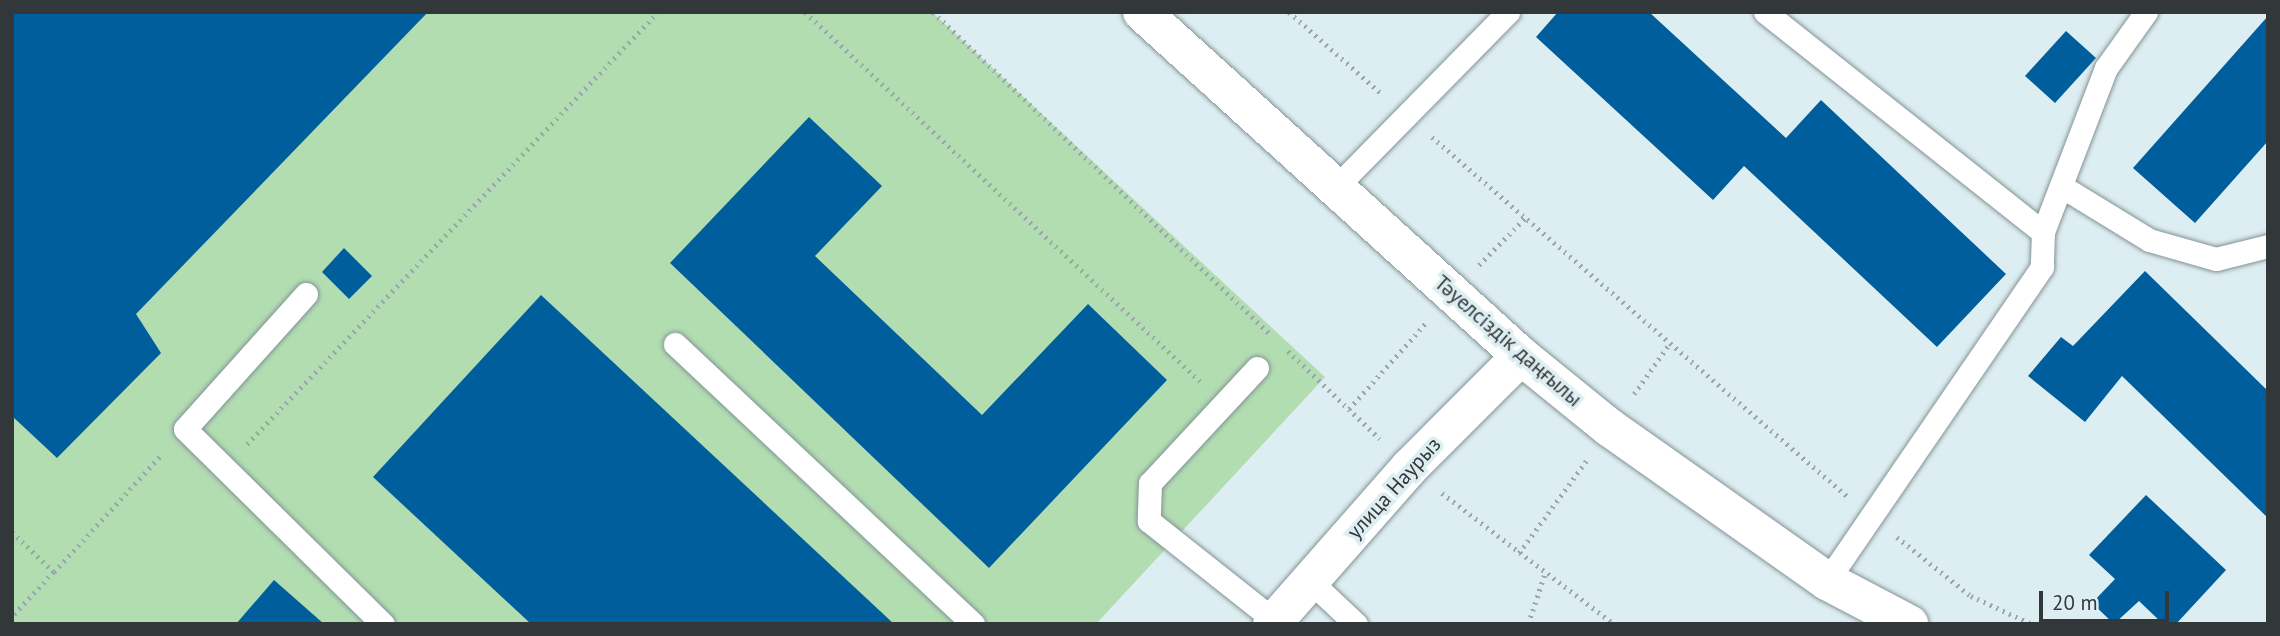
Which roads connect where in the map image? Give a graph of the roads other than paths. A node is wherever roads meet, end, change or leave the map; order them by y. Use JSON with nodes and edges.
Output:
{"nodes":[{"id":1,"x":1142,"y":12,"type":"edge"},
{"id":2,"x":1508,"y":12,"type":"edge"},
{"id":3,"x":1765,"y":12,"type":"edge"},
{"id":4,"x":2146,"y":12,"type":"edge"},
{"id":5,"x":2061,"y":186,"type":"junction"},
{"id":6,"x":1335,"y":188,"type":"junction"},
{"id":7,"x":2043,"y":232,"type":"junction"},
{"id":8,"x":2268,"y":246,"type":"edge"},
{"id":9,"x":306,"y":294,"type":"dead end"},
{"id":10,"x":675,"y":344,"type":"dead end"},
{"id":11,"x":1521,"y":356,"type":"junction"},
{"id":12,"x":1257,"y":368,"type":"dead end"},
{"id":13,"x":1310,"y":581,"type":"junction"},
{"id":14,"x":1827,"y":581,"type":"junction"},
{"id":15,"x":1273,"y":622,"type":"edge"},
{"id":16,"x":383,"y":624,"type":"edge"},
{"id":17,"x":973,"y":624,"type":"edge"},
{"id":18,"x":1356,"y":624,"type":"edge"},
{"id":19,"x":1909,"y":624,"type":"edge"}],
"edges":[{"from":1,"to":6,"type":"street","name":"Тәуелсіздік даңғылы"},
{"from":2,"to":6,"type":"lane"},
{"from":3,"to":7,"type":"lane"},
{"from":4,"to":5,"type":"lane"},
{"from":5,"to":7,"type":"lane"},
{"from":5,"to":8,"type":"lane"},
{"from":6,"to":11,"type":"street","name":"Тәуелсіздік даңғылы"},
{"from":7,"to":14,"type":"lane"},
{"from":9,"to":16,"type":"lane"},
{"from":10,"to":17,"type":"lane"},
{"from":11,"to":13,"type":"street","name":"улица Наурыз"},
{"from":11,"to":14,"type":"street","name":"Тәуелсіздік даңғылы"},
{"from":12,"to":15,"type":"lane"},
{"from":13,"to":15,"type":"street","name":"улица Наурыз"},
{"from":13,"to":18,"type":"lane"},
{"from":14,"to":19,"type":"street","name":"Тәуелсіздік даңғылы"}]}
